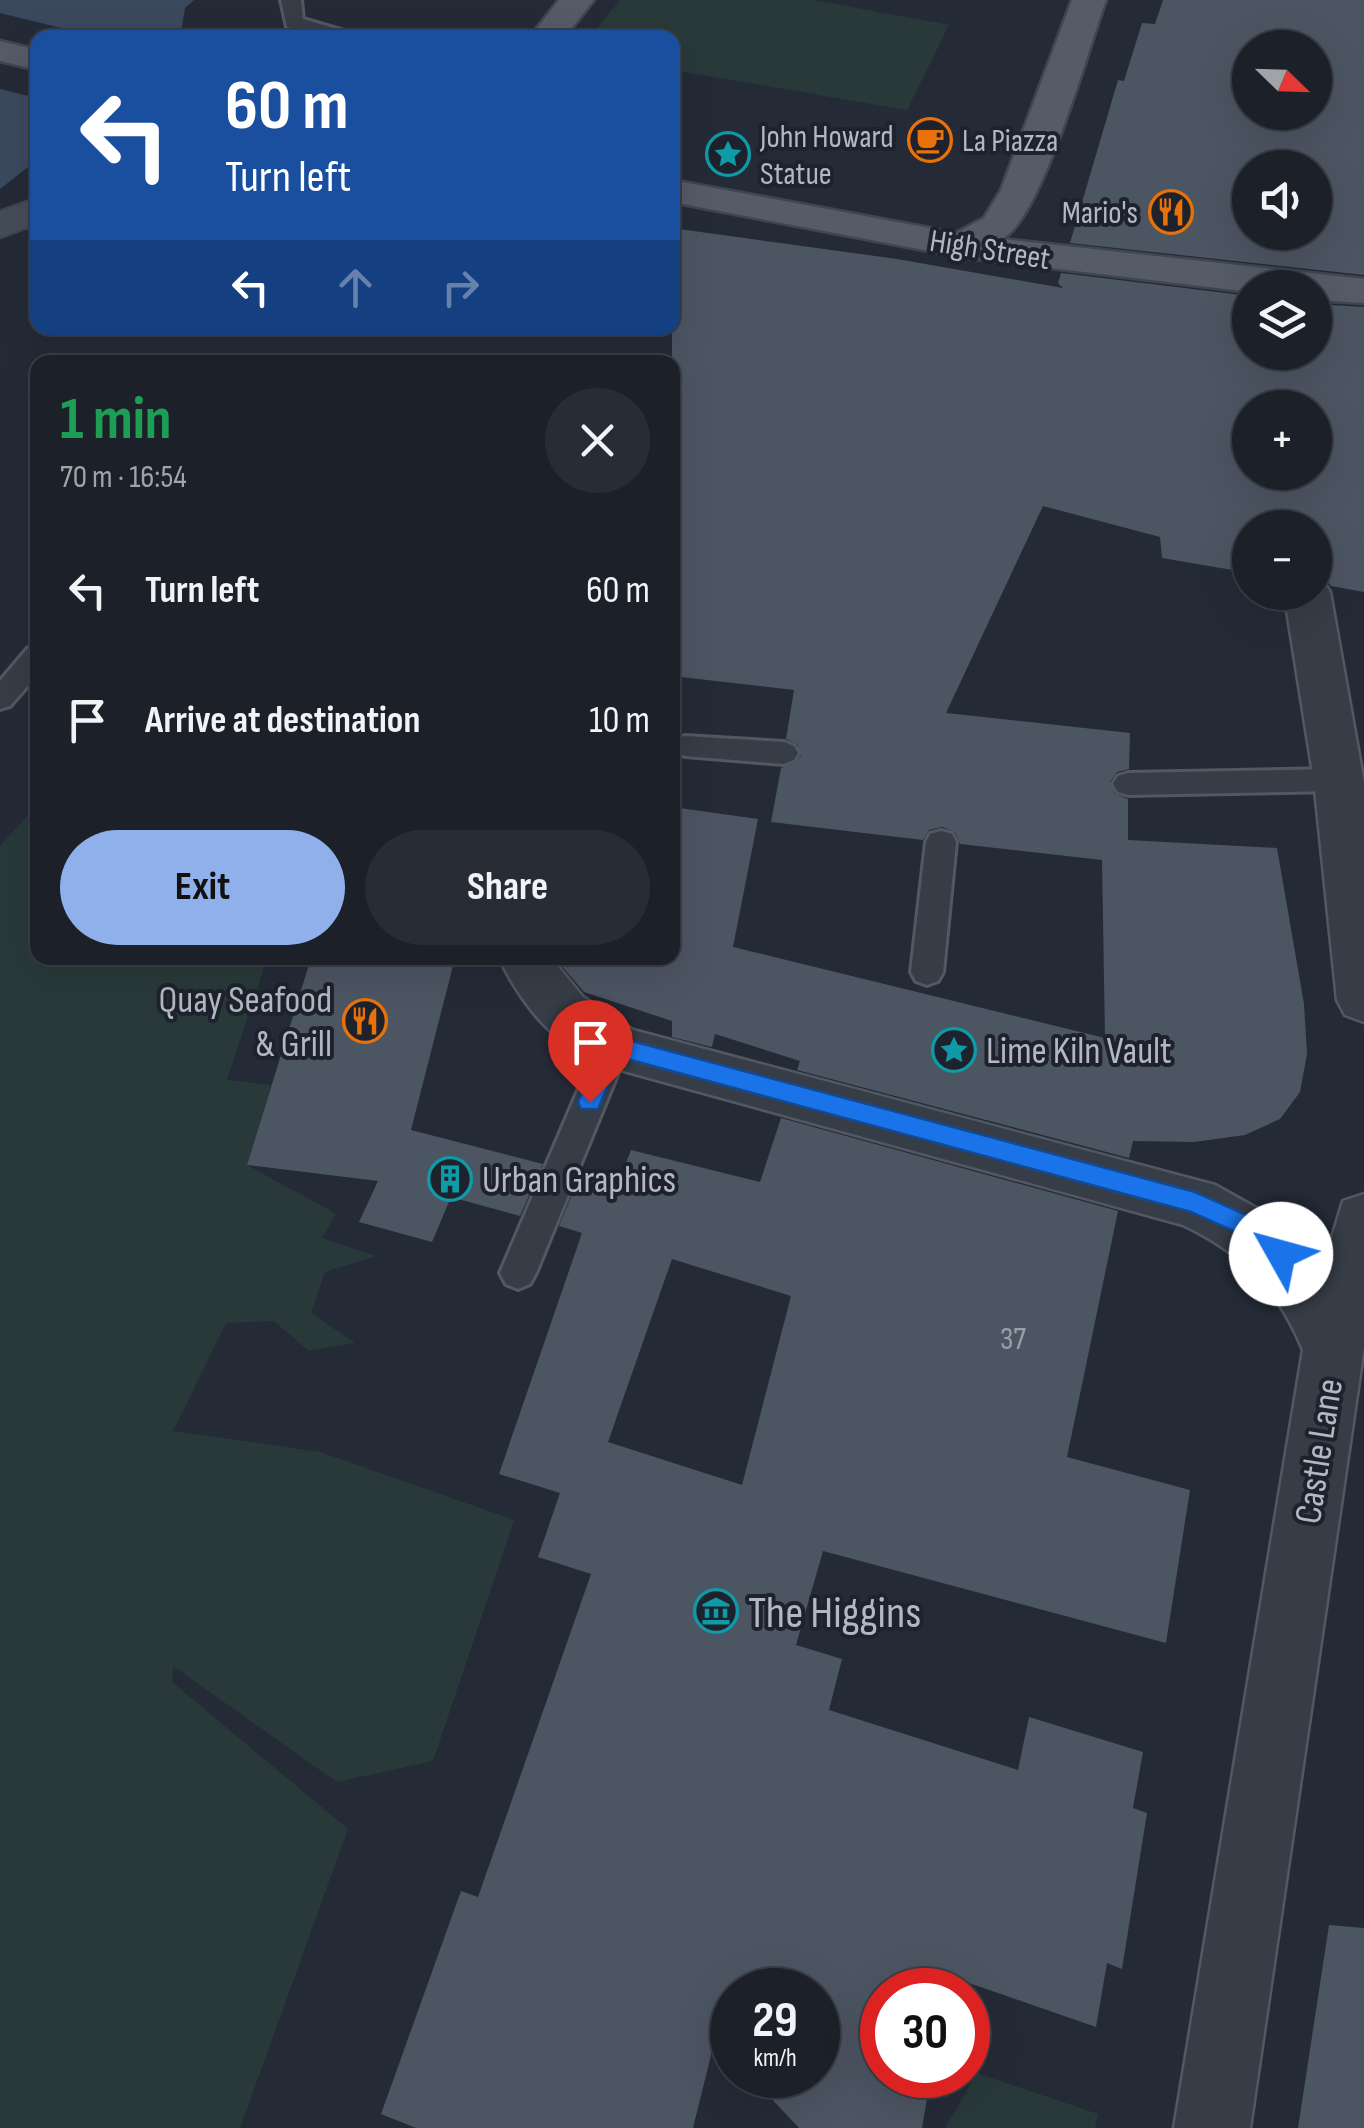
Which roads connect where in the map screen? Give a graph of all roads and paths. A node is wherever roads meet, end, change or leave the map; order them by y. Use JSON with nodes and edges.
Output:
{"nodes":[{"id":1,"x":291,"y":0,"type":"edge"},
{"id":2,"x":577,"y":0,"type":"edge"},
{"id":3,"x":1089,"y":0,"type":"edge"},
{"id":4,"x":324,"y":30,"type":"edge"},
{"id":5,"x":553,"y":30,"type":"edge"},
{"id":6,"x":0,"y":50,"type":"edge"},
{"id":7,"x":30,"y":58,"type":"edge"},
{"id":8,"x":680,"y":193,"type":"edge"},
{"id":9,"x":30,"y":213,"type":"edge"},
{"id":10,"x":0,"y":226,"type":"edge"},
{"id":11,"x":961,"y":246,"type":"junction"},
{"id":12,"x":1232,"y":278,"type":"edge"},
{"id":13,"x":1332,"y":289,"type":"edge"},
{"id":14,"x":1364,"y":291,"type":"edge"},
{"id":15,"x":1310,"y":610,"type":"edge"},
{"id":16,"x":30,"y":664,"type":"edge"},
{"id":17,"x":0,"y":700,"type":"edge"},
{"id":18,"x":686,"y":746,"type":"dead end"},
{"id":19,"x":784,"y":753,"type":"dead end"},
{"id":20,"x":1339,"y":780,"type":"junction"},
{"id":21,"x":1128,"y":784,"type":"dead end"},
{"id":22,"x":941,"y":842,"type":"dead end"},
{"id":23,"x":529,"y":965,"type":"edge"},
{"id":24,"x":927,"y":972,"type":"dead end"},
{"id":25,"x":1364,"y":1000,"type":"edge"},
{"id":26,"x":613,"y":1046,"type":"junction"},
{"id":27,"x":1364,"y":1220,"type":"edge"},
{"id":28,"x":518,"y":1273,"type":"dead end"},
{"id":29,"x":1334,"y":1350,"type":"junction"},
{"id":30,"x":1212,"y":2128,"type":"edge"}],
"edges":[{"from":1,"to":4,"type":"lane"},
{"from":2,"to":5,"type":"main road"},
{"from":3,"to":11,"type":"main road"},
{"from":6,"to":7,"type":"main road"},
{"from":8,"to":11,"type":"main road","name":"High Street"},
{"from":9,"to":10,"type":"street"},
{"from":11,"to":12,"type":"main road","name":"High Street"},
{"from":13,"to":14,"type":"main road","name":"High Street"},
{"from":15,"to":20,"type":"street"},
{"from":16,"to":17,"type":"lane"},
{"from":18,"to":19,"type":"lane"},
{"from":20,"to":21,"type":"lane"},
{"from":20,"to":25,"type":"street"},
{"from":22,"to":24,"type":"lane"},
{"from":23,"to":26,"type":"street","name":"Castle Lane"},
{"from":26,"to":28,"type":"lane"},
{"from":26,"to":29,"type":"street","name":"Castle Lane"},
{"from":27,"to":29,"type":"street"},
{"from":29,"to":30,"type":"street","name":"Castle Lane"}]}
